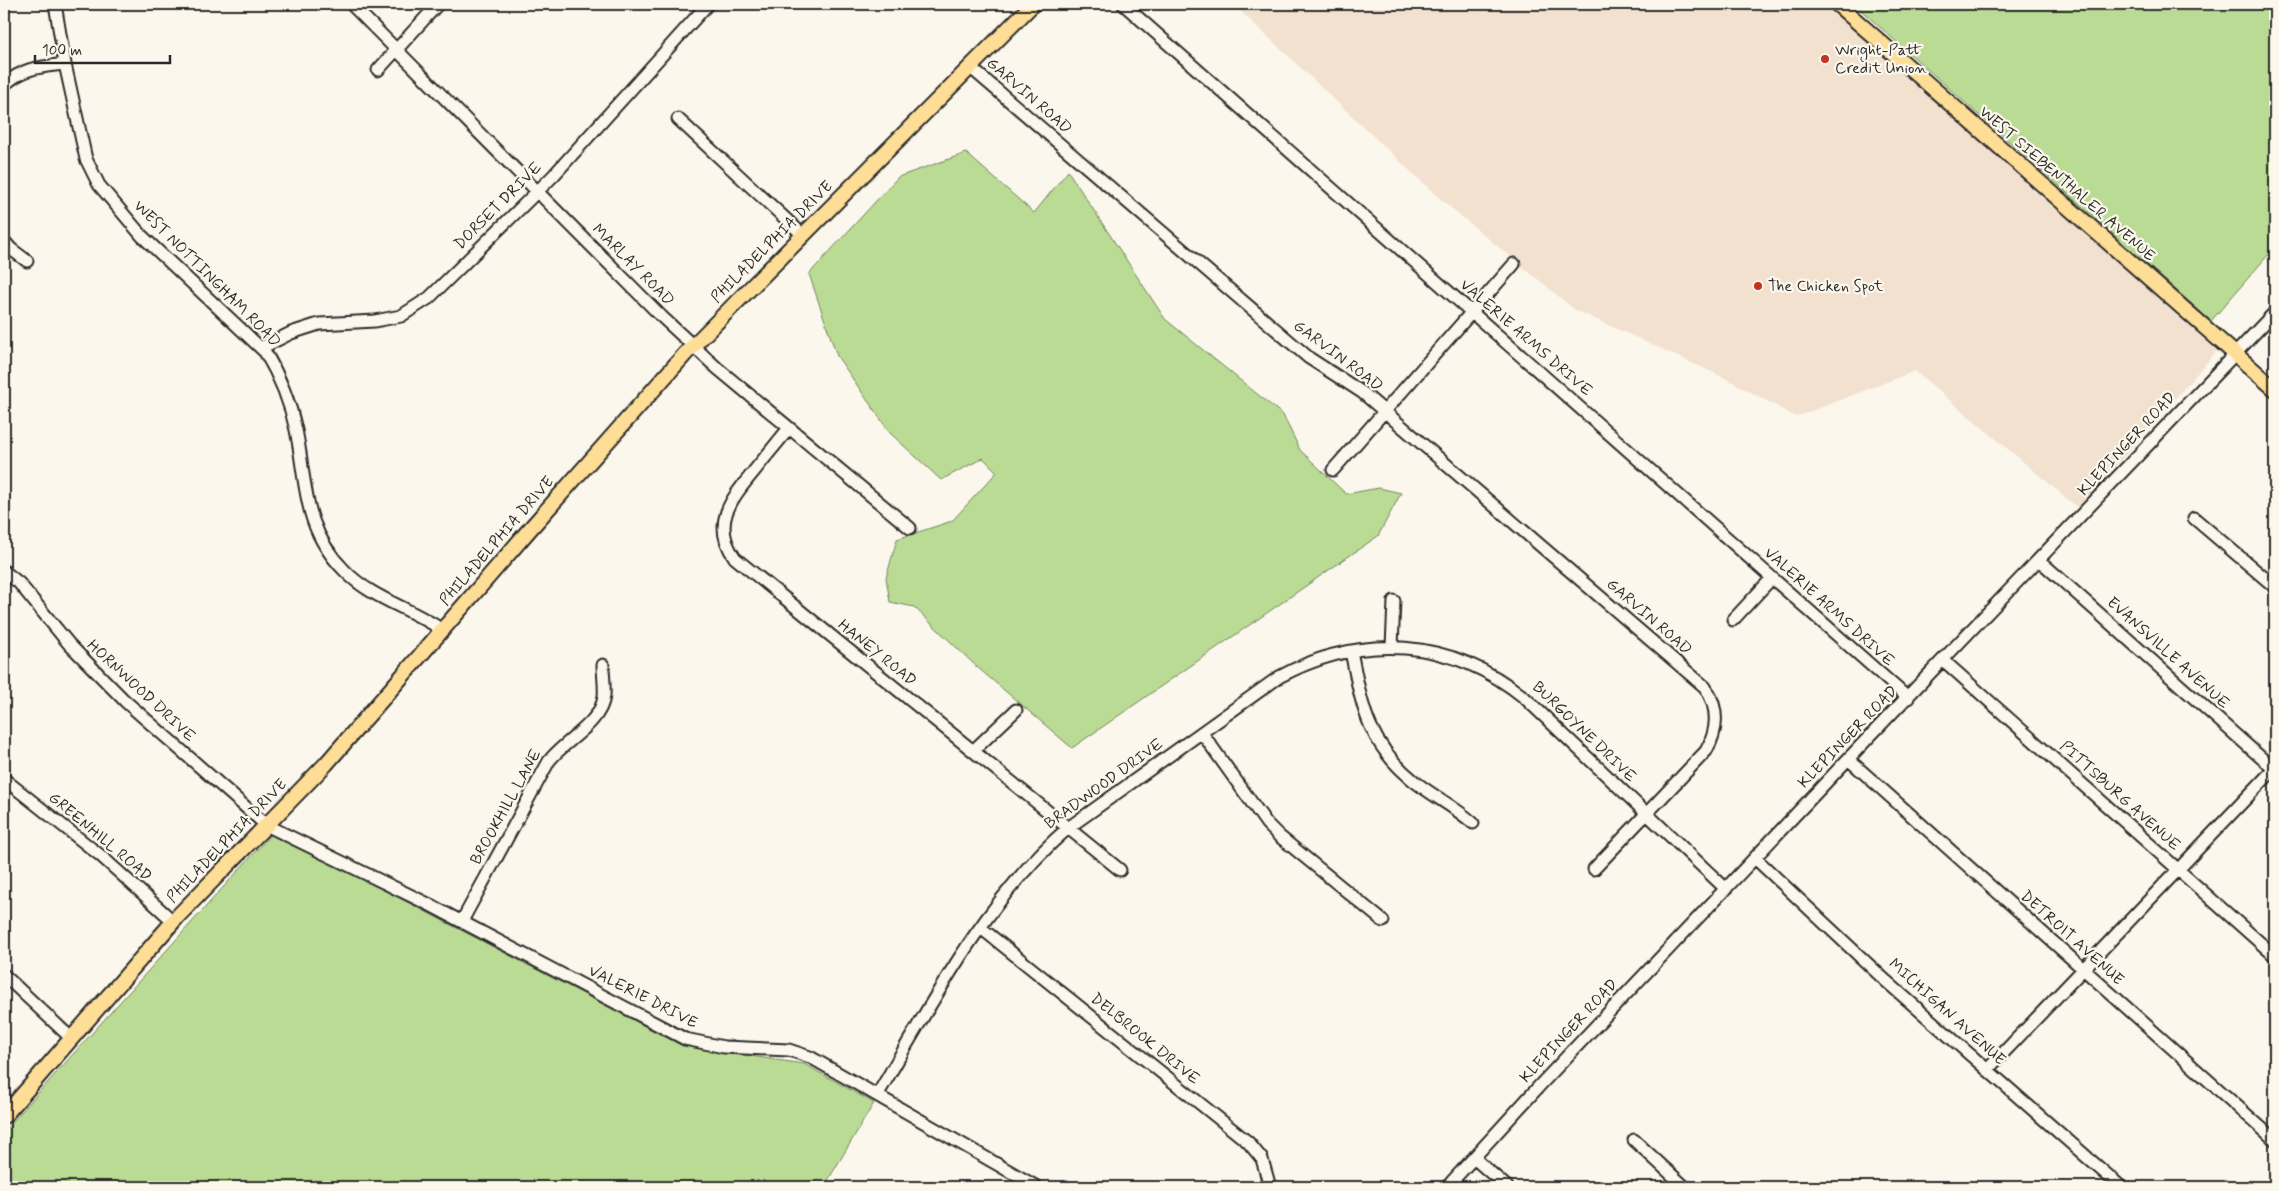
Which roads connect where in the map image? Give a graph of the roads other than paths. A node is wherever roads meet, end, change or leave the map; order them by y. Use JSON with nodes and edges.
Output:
{"nodes":[{"id":1,"x":55,"y":4,"type":"edge"},
{"id":2,"x":352,"y":4,"type":"edge"},
{"id":3,"x":438,"y":4,"type":"edge"},
{"id":4,"x":708,"y":4,"type":"edge"},
{"id":5,"x":1033,"y":4,"type":"edge"},
{"id":6,"x":1122,"y":4,"type":"edge"},
{"id":7,"x":1837,"y":4,"type":"edge"},
{"id":8,"x":396,"y":49,"type":"junction"},
{"id":9,"x":65,"y":64,"type":"junction"},
{"id":10,"x":970,"y":67,"type":"junction"},
{"id":11,"x":378,"y":70,"type":"dead end"},
{"id":12,"x":4,"y":84,"type":"edge"},
{"id":13,"x":678,"y":119,"type":"dead end"},
{"id":14,"x":537,"y":192,"type":"junction"},
{"id":15,"x":803,"y":235,"type":"junction"},
{"id":16,"x":4,"y":241,"type":"edge"},
{"id":17,"x":27,"y":261,"type":"dead end"},
{"id":18,"x":1514,"y":264,"type":"dead end"},
{"id":19,"x":1472,"y":312,"type":"junction"},
{"id":20,"x":2275,"y":312,"type":"edge"},
{"id":21,"x":694,"y":345,"type":"junction"},
{"id":22,"x":261,"y":348,"type":"junction"},
{"id":23,"x":2235,"y":353,"type":"junction"},
{"id":24,"x":2275,"y":388,"type":"edge"},
{"id":25,"x":1385,"y":412,"type":"junction"},
{"id":26,"x":789,"y":428,"type":"junction"},
{"id":27,"x":1333,"y":470,"type":"dead end"},
{"id":28,"x":2194,"y":518,"type":"dead end"},
{"id":29,"x":910,"y":528,"type":"dead end"},
{"id":30,"x":2039,"y":560,"type":"junction"},
{"id":31,"x":4,"y":571,"type":"edge"},
{"id":32,"x":1772,"y":578,"type":"junction"},
{"id":33,"x":2275,"y":586,"type":"edge"},
{"id":34,"x":1394,"y":601,"type":"dead end"},
{"id":35,"x":1733,"y":620,"type":"dead end"},
{"id":36,"x":442,"y":630,"type":"junction"},
{"id":37,"x":1392,"y":647,"type":"junction"},
{"id":38,"x":1351,"y":651,"type":"junction"},
{"id":39,"x":1943,"y":660,"type":"junction"},
{"id":40,"x":602,"y":665,"type":"dead end"},
{"id":41,"x":1908,"y":698,"type":"junction"},
{"id":42,"x":1016,"y":710,"type":"dead end"},
{"id":43,"x":1202,"y":732,"type":"junction"},
{"id":44,"x":972,"y":751,"type":"junction"},
{"id":45,"x":1848,"y":759,"type":"junction"},
{"id":46,"x":2275,"y":769,"type":"edge"},
{"id":47,"x":4,"y":778,"type":"edge"},
{"id":48,"x":1646,"y":814,"type":"junction"},
{"id":49,"x":1473,"y":823,"type":"dead end"},
{"id":50,"x":266,"y":826,"type":"junction"},
{"id":51,"x":1068,"y":828,"type":"junction"},
{"id":52,"x":1755,"y":858,"type":"junction"},
{"id":53,"x":2177,"y":868,"type":"junction"},
{"id":54,"x":1594,"y":869,"type":"dead end"},
{"id":55,"x":1120,"y":870,"type":"dead end"},
{"id":56,"x":1726,"y":889,"type":"junction"},
{"id":57,"x":173,"y":921,"type":"junction"},
{"id":58,"x":462,"y":921,"type":"junction"},
{"id":59,"x":1383,"y":921,"type":"dead end"},
{"id":60,"x":981,"y":928,"type":"junction"},
{"id":61,"x":2275,"y":956,"type":"edge"},
{"id":62,"x":2082,"y":969,"type":"junction"},
{"id":63,"x":4,"y":975,"type":"edge"},
{"id":64,"x":71,"y":1038,"type":"junction"},
{"id":65,"x":1987,"y":1070,"type":"junction"},
{"id":66,"x":878,"y":1094,"type":"junction"},
{"id":67,"x":4,"y":1116,"type":"edge"},
{"id":68,"x":1634,"y":1140,"type":"dead end"},
{"id":69,"x":2275,"y":1140,"type":"edge"},
{"id":70,"x":1474,"y":1158,"type":"junction"},
{"id":71,"x":1036,"y":1187,"type":"edge"},
{"id":72,"x":1270,"y":1187,"type":"edge"},
{"id":73,"x":1447,"y":1187,"type":"edge"},
{"id":74,"x":1507,"y":1187,"type":"edge"},
{"id":75,"x":1685,"y":1187,"type":"edge"},
{"id":76,"x":2120,"y":1187,"type":"edge"}],
"edges":[{"from":1,"to":9,"type":"street","name":"WEST NOTTINGHAM ROAD"},
{"from":2,"to":8,"type":"street","name":"MARLAY ROAD"},
{"from":3,"to":8,"type":"street"},
{"from":4,"to":14,"type":"street","name":"DORSET DRIVE"},
{"from":5,"to":10,"type":"main road","name":"PHILADELPHIA DRIVE"},
{"from":6,"to":19,"type":"street","name":"VALERIE ARMS DRIVE"},
{"from":7,"to":23,"type":"main road","name":"WEST SIEBENTHALER AVENUE"},
{"from":8,"to":11,"type":"street"},
{"from":8,"to":14,"type":"street","name":"MARLAY ROAD"},
{"from":9,"to":12,"type":"street"},
{"from":9,"to":22,"type":"street","name":"WEST NOTTINGHAM ROAD"},
{"from":10,"to":15,"type":"main road","name":"PHILADELPHIA DRIVE"},
{"from":10,"to":25,"type":"street","name":"GARVIN ROAD"},
{"from":13,"to":15,"type":"street"},
{"from":14,"to":21,"type":"street","name":"MARLAY ROAD"},
{"from":14,"to":22,"type":"street","name":"DORSET DRIVE"},
{"from":15,"to":21,"type":"main road","name":"PHILADELPHIA DRIVE"},
{"from":16,"to":17,"type":"street"},
{"from":18,"to":19,"type":"street"},
{"from":19,"to":25,"type":"street"},
{"from":19,"to":32,"type":"street","name":"VALERIE ARMS DRIVE"},
{"from":20,"to":23,"type":"street","name":"KLEPINGER ROAD"},
{"from":21,"to":26,"type":"street","name":"MARLAY ROAD"},
{"from":21,"to":36,"type":"main road","name":"PHILADELPHIA DRIVE"},
{"from":22,"to":36,"type":"street","name":"WEST NOTTINGHAM ROAD"},
{"from":23,"to":24,"type":"main road","name":"WEST SIEBENTHALER AVENUE"},
{"from":23,"to":30,"type":"street","name":"KLEPINGER ROAD"},
{"from":25,"to":27,"type":"street"},
{"from":25,"to":48,"type":"street","name":"GARVIN ROAD"},
{"from":26,"to":29,"type":"street","name":"MARLAY ROAD"},
{"from":26,"to":44,"type":"street","name":"HANEY ROAD"},
{"from":28,"to":33,"type":"street"},
{"from":30,"to":39,"type":"street","name":"KLEPINGER ROAD"},
{"from":30,"to":46,"type":"street","name":"EVANSVILLE AVENUE"},
{"from":31,"to":50,"type":"street","name":"HORNWOOD DRIVE"},
{"from":32,"to":35,"type":"street"},
{"from":32,"to":41,"type":"street","name":"VALERIE ARMS DRIVE"},
{"from":34,"to":37,"type":"street"},
{"from":36,"to":50,"type":"main road","name":"PHILADELPHIA DRIVE"},
{"from":37,"to":38,"type":"street","name":"BRADWOOD DRIVE"},
{"from":37,"to":48,"type":"street","name":"BURGOYNE DRIVE"},
{"from":38,"to":43,"type":"street","name":"BRADWOOD DRIVE"},
{"from":38,"to":49,"type":"street"},
{"from":39,"to":41,"type":"street","name":"KLEPINGER ROAD"},
{"from":39,"to":53,"type":"street","name":"PITTSBURG AVENUE"},
{"from":40,"to":58,"type":"street","name":"BROOKHILL LANE"},
{"from":41,"to":45,"type":"street","name":"KLEPINGER ROAD"},
{"from":42,"to":44,"type":"street"},
{"from":43,"to":51,"type":"street","name":"BRADWOOD DRIVE"},
{"from":43,"to":59,"type":"street"},
{"from":44,"to":51,"type":"street","name":"HANEY ROAD"},
{"from":45,"to":52,"type":"street","name":"KLEPINGER ROAD"},
{"from":45,"to":62,"type":"street","name":"DETROIT AVENUE"},
{"from":46,"to":53,"type":"street"},
{"from":47,"to":57,"type":"street","name":"GREENHILL ROAD"},
{"from":48,"to":54,"type":"street","name":"GARVIN ROAD"},
{"from":48,"to":56,"type":"street","name":"BURGOYNE DRIVE"},
{"from":50,"to":57,"type":"main road","name":"PHILADELPHIA DRIVE"},
{"from":50,"to":58,"type":"street","name":"VALERIE DRIVE"},
{"from":51,"to":55,"type":"street","name":"HANEY ROAD"},
{"from":51,"to":60,"type":"street","name":"BRADWOOD DRIVE"},
{"from":52,"to":56,"type":"street","name":"KLEPINGER ROAD"},
{"from":52,"to":65,"type":"street","name":"MICHIGAN AVENUE"},
{"from":53,"to":61,"type":"street","name":"PITTSBURG AVENUE"},
{"from":53,"to":62,"type":"street"},
{"from":56,"to":70,"type":"street","name":"KLEPINGER ROAD"},
{"from":57,"to":64,"type":"main road","name":"PHILADELPHIA DRIVE"},
{"from":58,"to":66,"type":"street","name":"VALERIE DRIVE"},
{"from":60,"to":66,"type":"street","name":"BRADWOOD DRIVE"},
{"from":60,"to":72,"type":"street","name":"DELBROOK DRIVE"},
{"from":62,"to":65,"type":"street"},
{"from":62,"to":69,"type":"street","name":"DETROIT AVENUE"},
{"from":63,"to":64,"type":"street"},
{"from":64,"to":67,"type":"main road","name":"PHILADELPHIA DRIVE"},
{"from":65,"to":76,"type":"street","name":"MICHIGAN AVENUE"},
{"from":66,"to":71,"type":"street","name":"VALERIE DRIVE"},
{"from":68,"to":75,"type":"street"},
{"from":70,"to":73,"type":"street","name":"KLEPINGER ROAD"},
{"from":70,"to":74,"type":"street"}]}
